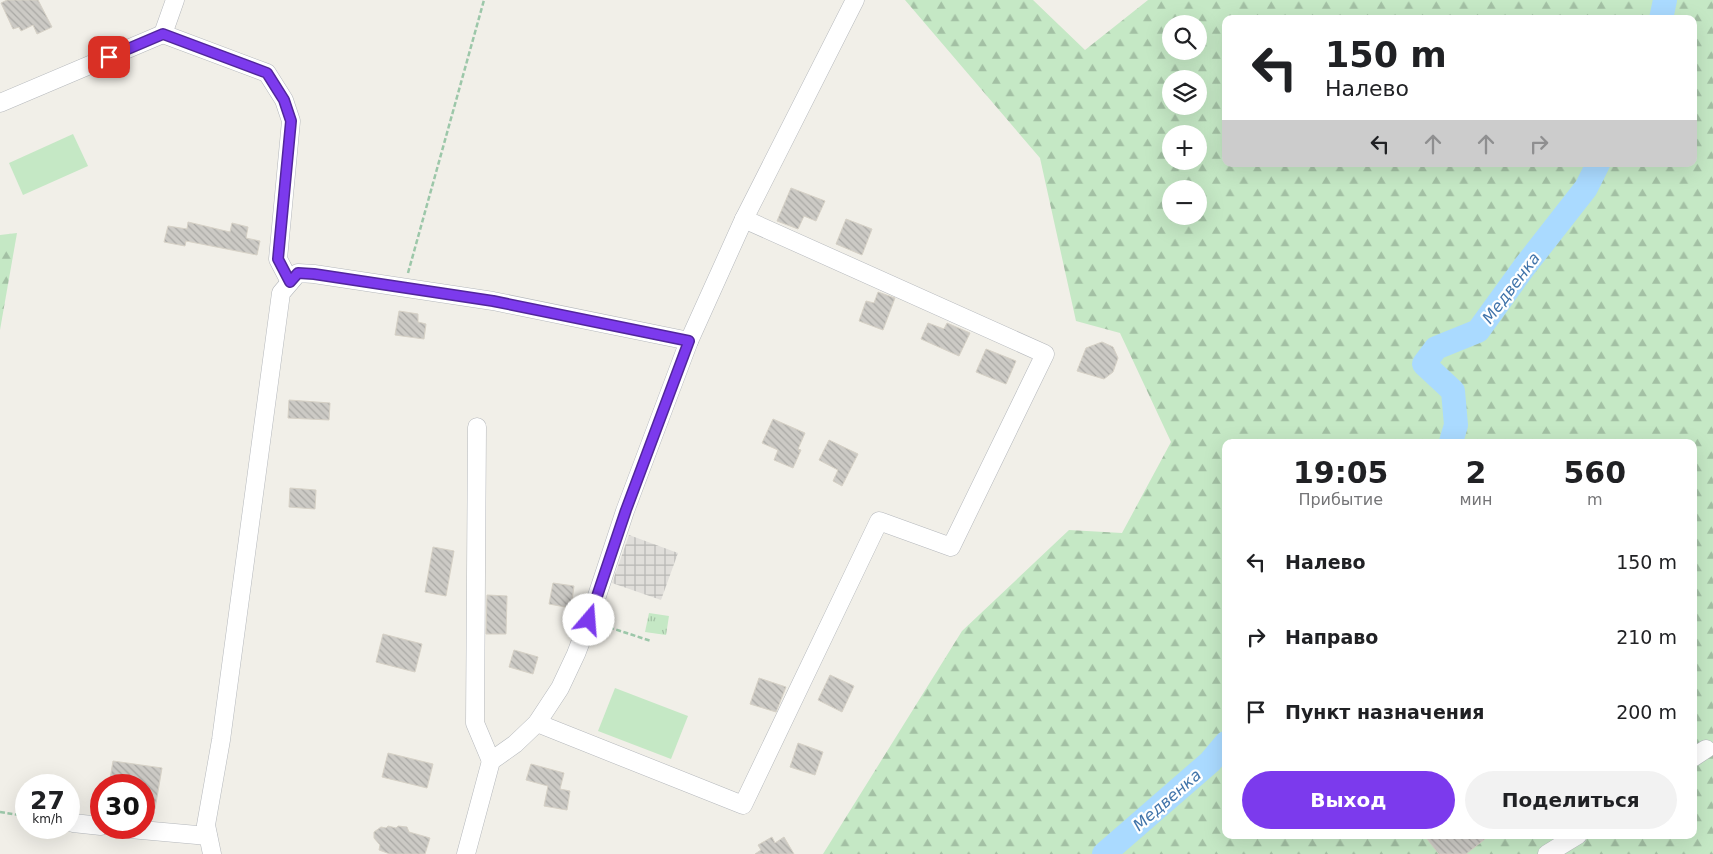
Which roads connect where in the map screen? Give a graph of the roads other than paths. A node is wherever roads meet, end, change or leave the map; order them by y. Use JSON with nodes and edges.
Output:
{"nodes":[{"id":1,"x":175,"y":0,"type":"edge"},
{"id":2,"x":855,"y":0,"type":"edge"},
{"id":3,"x":163,"y":34,"type":"junction"},
{"id":4,"x":0,"y":102,"type":"edge"},
{"id":5,"x":744,"y":219,"type":"junction"},
{"id":6,"x":290,"y":282,"type":"junction"},
{"id":7,"x":689,"y":341,"type":"junction"},
{"id":8,"x":477,"y":427,"type":"dead end"},
{"id":9,"x":537,"y":723,"type":"junction"},
{"id":10,"x":491,"y":761,"type":"junction"},
{"id":11,"x":155,"y":831,"type":"edge"},
{"id":12,"x":208,"y":836,"type":"junction"},
{"id":13,"x":1571,"y":839,"type":"edge"},
{"id":14,"x":212,"y":854,"type":"edge"},
{"id":15,"x":466,"y":854,"type":"edge"},
{"id":16,"x":1547,"y":854,"type":"edge"}],
"edges":[{"from":1,"to":3,"type":"street"},
{"from":2,"to":5,"type":"street"},
{"from":3,"to":4,"type":"street"},
{"from":3,"to":6,"type":"street"},
{"from":5,"to":7,"type":"street"},
{"from":5,"to":9,"type":"street"},
{"from":6,"to":7,"type":"street"},
{"from":6,"to":12,"type":"street"},
{"from":7,"to":9,"type":"street"},
{"from":8,"to":10,"type":"street"},
{"from":9,"to":10,"type":"street"},
{"from":10,"to":15,"type":"street"},
{"from":11,"to":12,"type":"street"},
{"from":12,"to":14,"type":"street"},
{"from":13,"to":16,"type":"street"}]}
